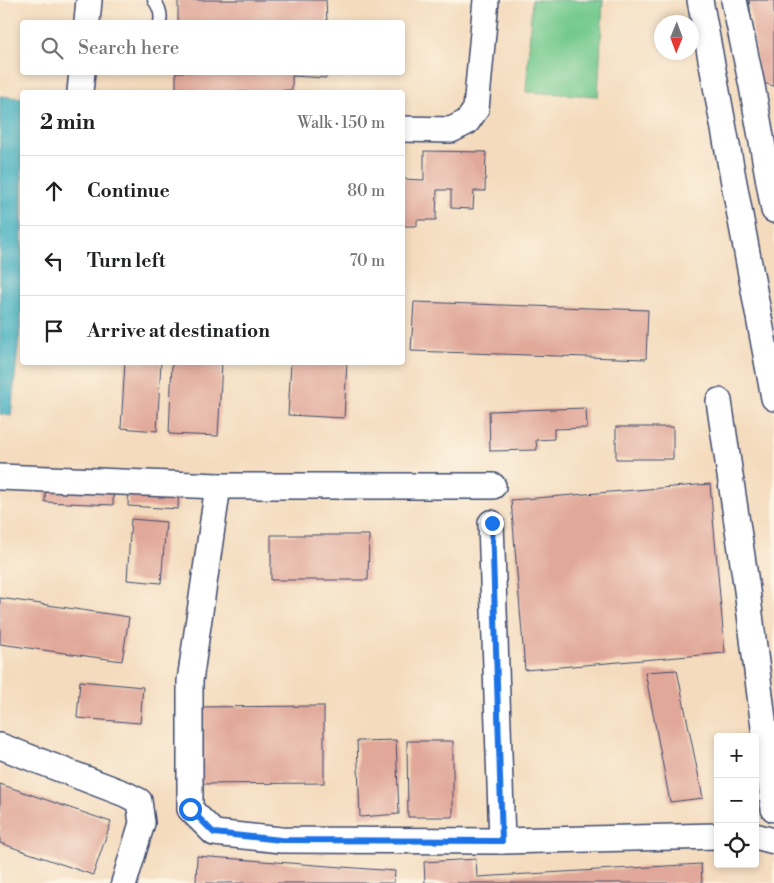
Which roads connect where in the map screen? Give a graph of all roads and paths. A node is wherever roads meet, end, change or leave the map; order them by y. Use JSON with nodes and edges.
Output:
{"nodes":[{"id":1,"x":89,"y":0,"type":"edge"},
{"id":2,"x":154,"y":0,"type":"edge"},
{"id":3,"x":486,"y":0,"type":"edge"},
{"id":4,"x":700,"y":0,"type":"edge"},
{"id":5,"x":734,"y":0,"type":"edge"},
{"id":6,"x":87,"y":20,"type":"edge"},
{"id":7,"x":160,"y":20,"type":"edge"},
{"id":8,"x":763,"y":88,"type":"edge"},
{"id":9,"x":405,"y":129,"type":"edge"},
{"id":10,"x":774,"y":210,"type":"edge"},
{"id":11,"x":774,"y":398,"type":"edge"},
{"id":12,"x":719,"y":401,"type":"dead end"},
{"id":13,"x":0,"y":477,"type":"edge"},
{"id":14,"x":218,"y":486,"type":"junction"},
{"id":15,"x":493,"y":486,"type":"dead end"},
{"id":16,"x":492,"y":523,"type":"dead end"},
{"id":17,"x":0,"y":746,"type":"edge"},
{"id":18,"x":774,"y":809,"type":"edge"},
{"id":19,"x":714,"y":836,"type":"edge"},
{"id":20,"x":759,"y":837,"type":"edge"},
{"id":21,"x":502,"y":841,"type":"junction"},
{"id":22,"x":774,"y":841,"type":"edge"},
{"id":23,"x":124,"y":883,"type":"edge"}],
"edges":[{"from":1,"to":6,"type":"street"},
{"from":2,"to":7,"type":"lane"},
{"from":3,"to":9,"type":"street"},
{"from":4,"to":11,"type":"street"},
{"from":5,"to":8,"type":"street"},
{"from":8,"to":10,"type":"street"},
{"from":12,"to":18,"type":"street"},
{"from":13,"to":14,"type":"street"},
{"from":14,"to":15,"type":"street"},
{"from":14,"to":21,"type":"street"},
{"from":16,"to":21,"type":"street"},
{"from":17,"to":23,"type":"street"},
{"from":19,"to":21,"type":"street"},
{"from":20,"to":22,"type":"street"}]}
